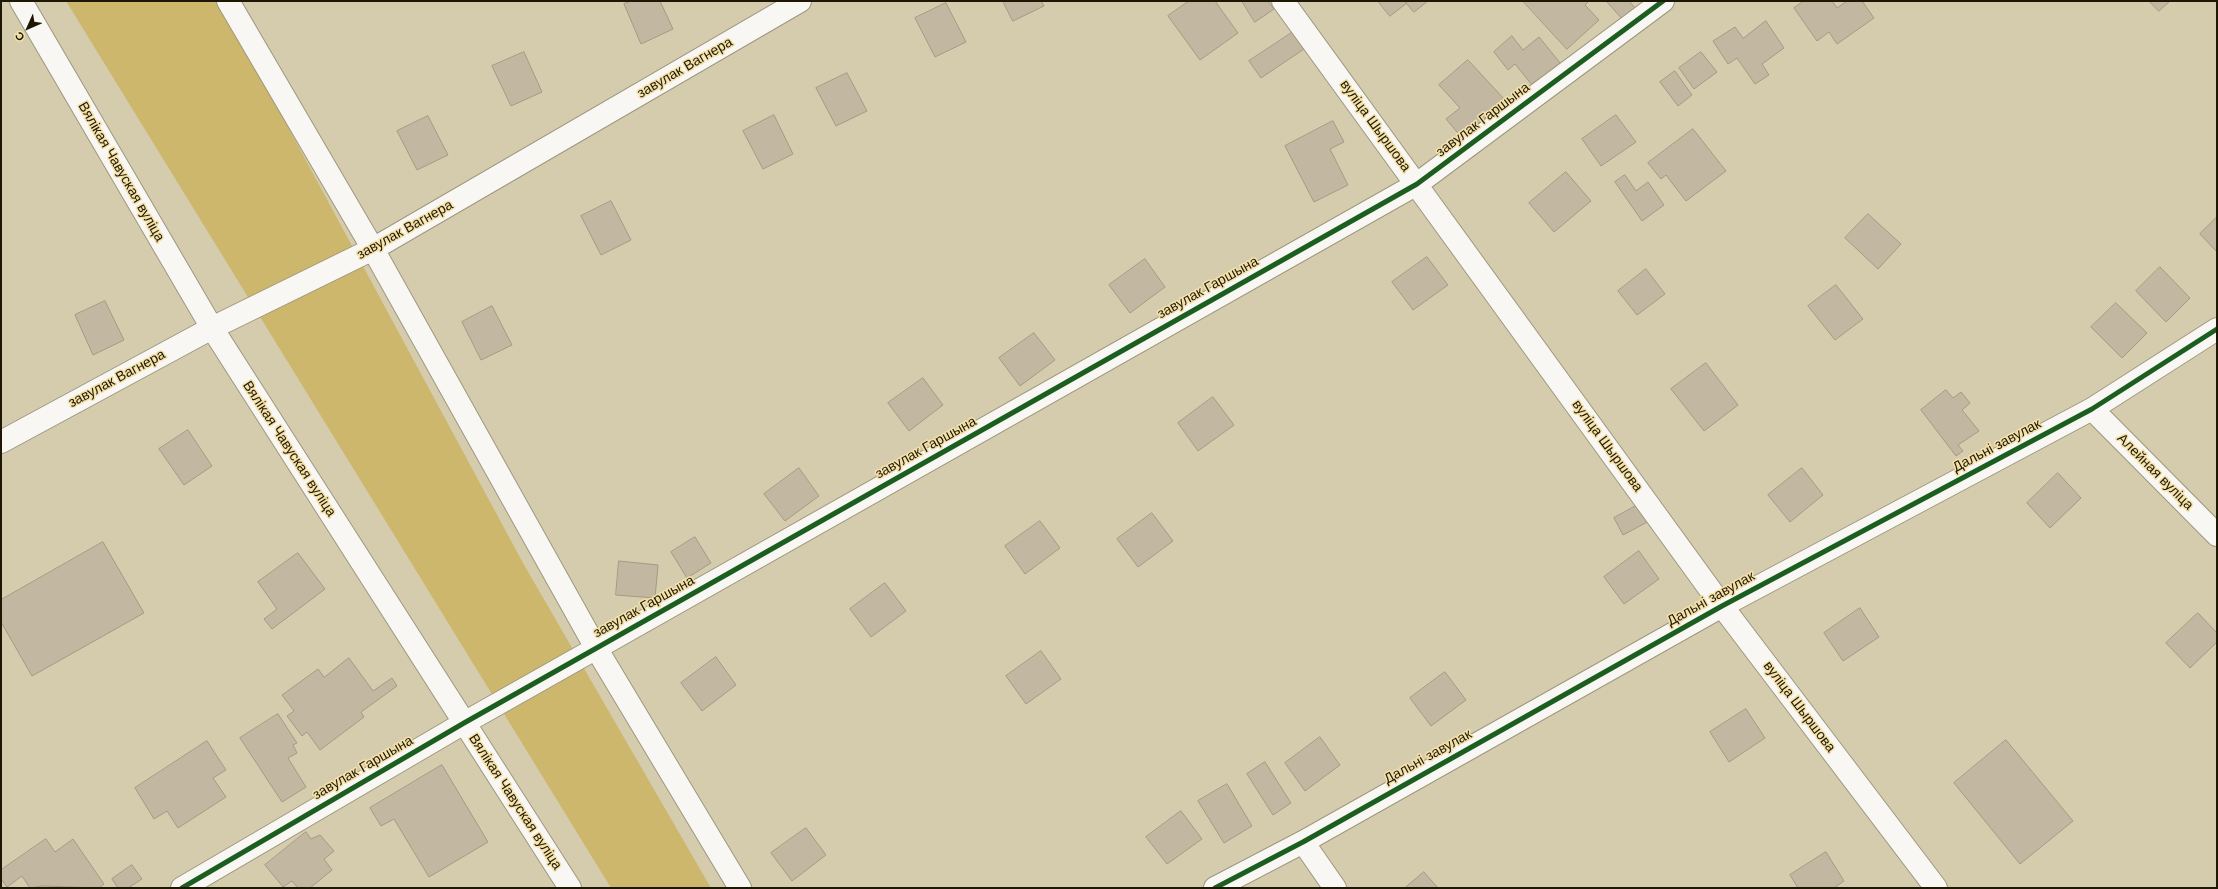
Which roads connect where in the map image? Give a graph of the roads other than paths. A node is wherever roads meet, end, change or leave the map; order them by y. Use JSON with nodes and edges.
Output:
{"nodes":[{"id":1,"x":21,"y":1,"type":"edge"},
{"id":2,"x":228,"y":1,"type":"edge"},
{"id":3,"x":800,"y":1,"type":"edge"},
{"id":4,"x":1283,"y":1,"type":"edge"},
{"id":5,"x":1663,"y":1,"type":"edge"},
{"id":6,"x":1417,"y":184,"type":"junction"},
{"id":7,"x":374,"y":249,"type":"junction"},
{"id":8,"x":212,"y":328,"type":"junction"},
{"id":9,"x":2217,"y":329,"type":"edge"},
{"id":10,"x":2092,"y":409,"type":"junction"},
{"id":11,"x":1,"y":442,"type":"edge"},
{"id":12,"x":2217,"y":535,"type":"edge"},
{"id":13,"x":1722,"y":606,"type":"junction"},
{"id":14,"x":596,"y":648,"type":"junction"},
{"id":15,"x":464,"y":722,"type":"junction"},
{"id":16,"x":1303,"y":842,"type":"junction"},
{"id":17,"x":182,"y":888,"type":"edge"},
{"id":18,"x":570,"y":888,"type":"edge"},
{"id":19,"x":740,"y":888,"type":"edge"},
{"id":20,"x":1215,"y":888,"type":"edge"},
{"id":21,"x":1335,"y":888,"type":"edge"},
{"id":22,"x":1936,"y":888,"type":"edge"}],
"edges":[{"from":1,"to":8,"type":"street","name":"Вялікая Чавуская вуліца"},
{"from":2,"to":7,"type":"street"},
{"from":3,"to":7,"type":"street","name":"завулак Вагнера"},
{"from":4,"to":6,"type":"street","name":"вуліца Шыршова"},
{"from":5,"to":6,"type":"street","name":"завулак Гаршына"},
{"from":6,"to":13,"type":"street","name":"вуліца Шыршова"},
{"from":6,"to":14,"type":"street","name":"завулак Гаршына"},
{"from":7,"to":8,"type":"street","name":"завулак Вагнера"},
{"from":7,"to":14,"type":"street"},
{"from":8,"to":11,"type":"street","name":"завулак Вагнера"},
{"from":8,"to":15,"type":"street","name":"Вялікая Чавуская вуліца"},
{"from":9,"to":10,"type":"street","name":"Дальні завулак"},
{"from":10,"to":12,"type":"street","name":"Алейная вуліца"},
{"from":10,"to":13,"type":"street","name":"Дальні завулак"},
{"from":13,"to":16,"type":"street","name":"Дальні завулак"},
{"from":13,"to":22,"type":"street","name":"вуліца Шыршова"},
{"from":14,"to":15,"type":"street","name":"завулак Гаршына"},
{"from":14,"to":19,"type":"street"},
{"from":15,"to":17,"type":"street","name":"завулак Гаршына"},
{"from":15,"to":18,"type":"street","name":"Вялікая Чавуская вуліца"},
{"from":16,"to":20,"type":"street","name":"Дальні завулак"},
{"from":16,"to":21,"type":"street"}]}
